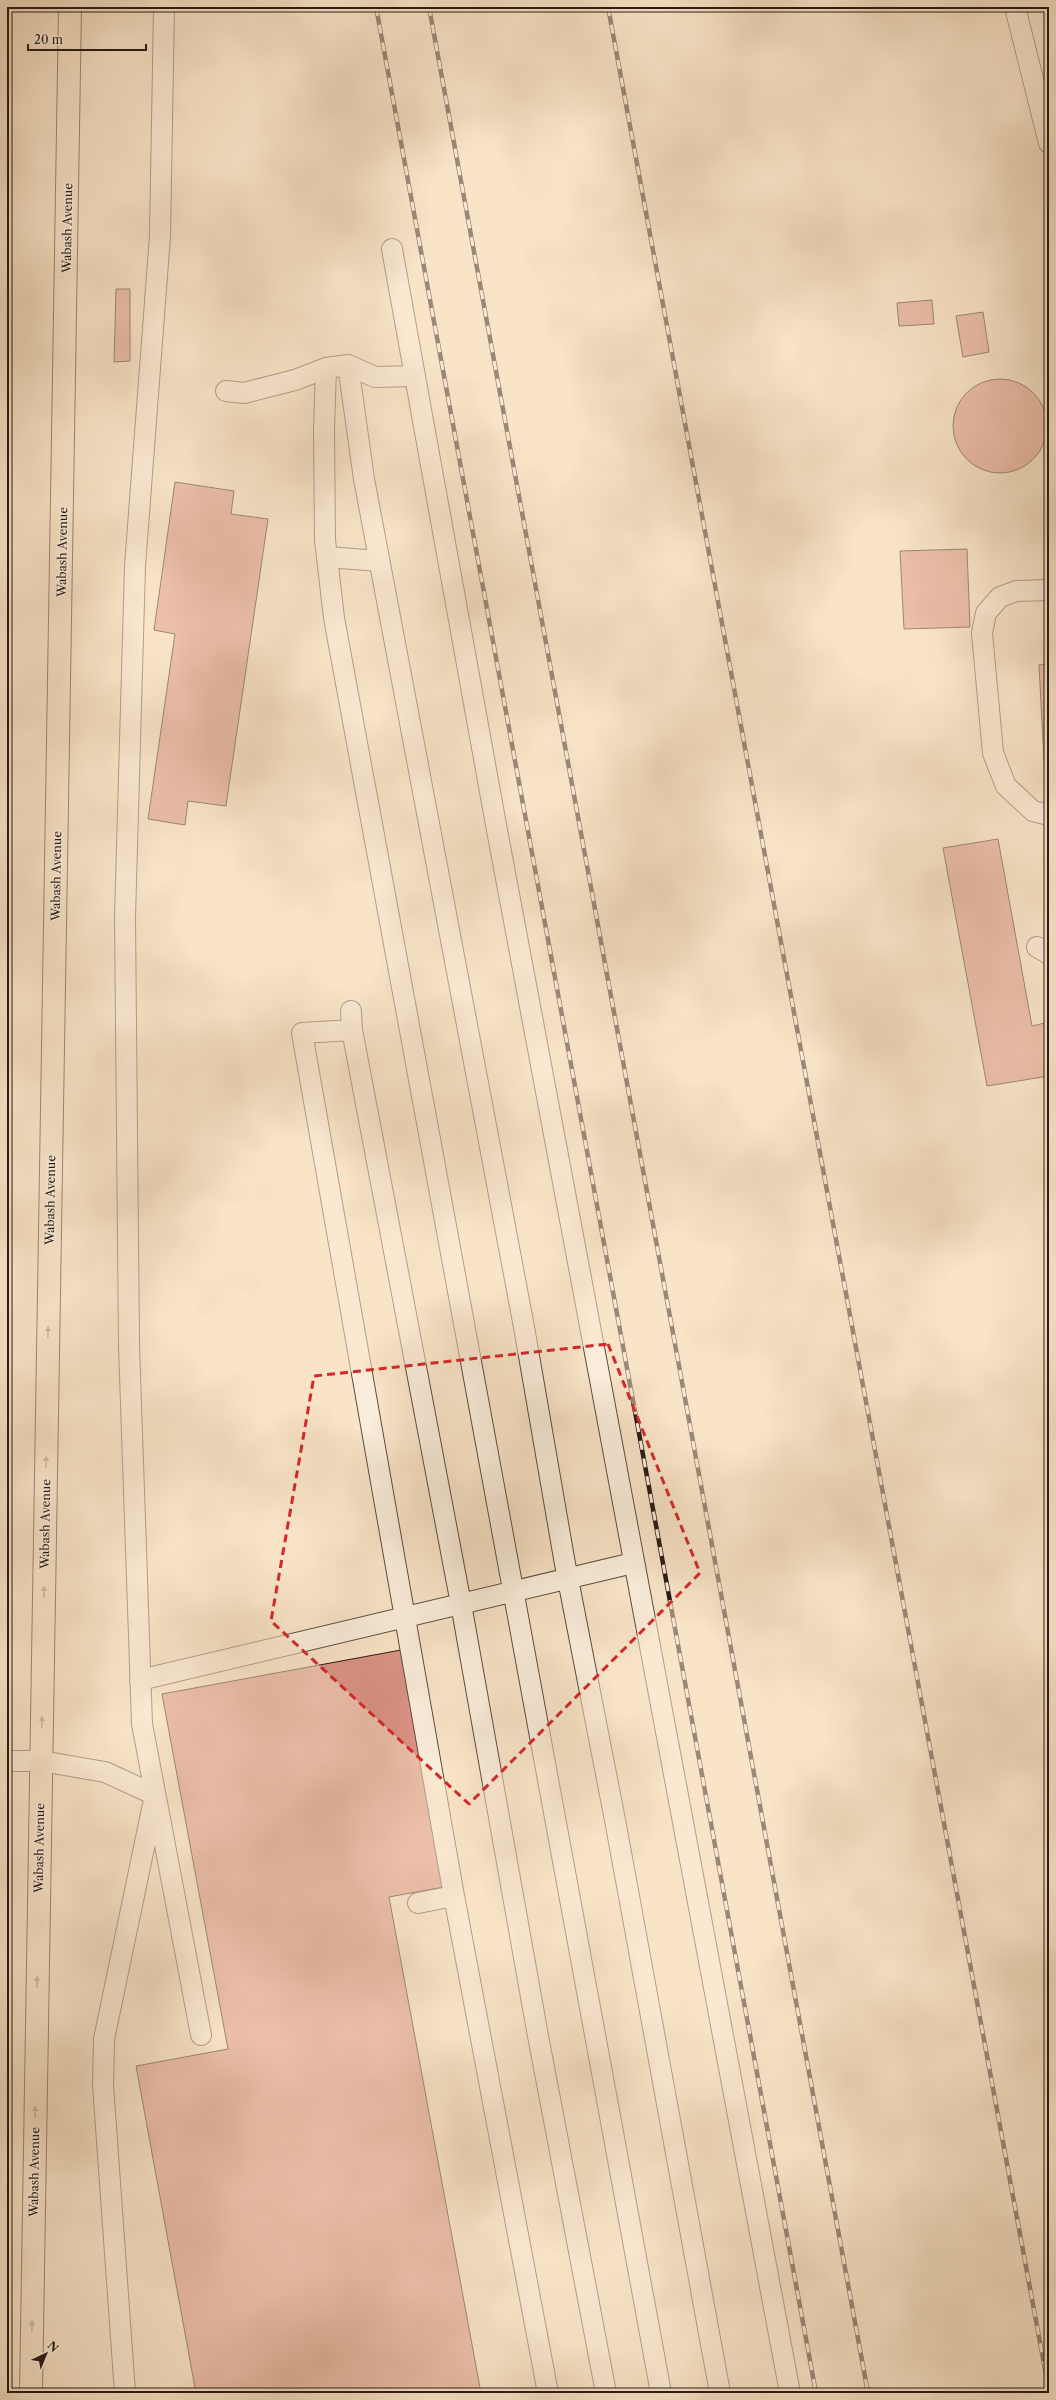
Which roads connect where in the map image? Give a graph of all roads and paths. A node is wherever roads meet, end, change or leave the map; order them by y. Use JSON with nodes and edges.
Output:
{"nodes":[{"id":1,"x":70,"y":7,"type":"edge"},
{"id":2,"x":164,"y":7,"type":"edge"},
{"id":3,"x":1015,"y":7,"type":"edge"},
{"id":4,"x":1049,"y":143,"type":"edge"},
{"id":5,"x":392,"y":249,"type":"dead end"},
{"id":6,"x":348,"y":365,"type":"junction"},
{"id":7,"x":326,"y":368,"type":"junction"},
{"id":8,"x":415,"y":376,"type":"junction"},
{"id":9,"x":226,"y":391,"type":"dead end"},
{"id":10,"x":327,"y":557,"type":"junction"},
{"id":11,"x":380,"y":561,"type":"junction"},
{"id":12,"x":1049,"y":590,"type":"edge"},
{"id":13,"x":1049,"y":815,"type":"edge"},
{"id":14,"x":633,"y":1563,"type":"junction"},
{"id":15,"x":568,"y":1578,"type":"junction"},
{"id":16,"x":514,"y":1591,"type":"junction"},
{"id":17,"x":461,"y":1604,"type":"junction"},
{"id":18,"x":406,"y":1617,"type":"junction"},
{"id":19,"x":140,"y":1680,"type":"junction"},
{"id":20,"x":7,"y":1760,"type":"edge"},
{"id":21,"x":41,"y":1761,"type":"junction"},
{"id":22,"x":155,"y":1795,"type":"junction"},
{"id":23,"x":454,"y":1896,"type":"junction"},
{"id":24,"x":418,"y":1903,"type":"dead end"},
{"id":25,"x":201,"y":2035,"type":"dead end"},
{"id":26,"x":31,"y":2393,"type":"edge"},
{"id":27,"x":125,"y":2393,"type":"edge"},
{"id":28,"x":548,"y":2393,"type":"edge"},
{"id":29,"x":606,"y":2393,"type":"edge"},
{"id":30,"x":661,"y":2393,"type":"edge"},
{"id":31,"x":720,"y":2393,"type":"edge"},
{"id":32,"x":790,"y":2393,"type":"edge"}],
"edges":[{"from":21,"to":1,"type":"main road","name":"Wabash Avenue","one_way":true},
{"from":2,"to":19,"type":"lane"},
{"from":3,"to":4,"type":"lane"},
{"from":5,"to":8,"type":"lane"},
{"from":6,"to":7,"type":"lane"},
{"from":6,"to":8,"type":"lane"},
{"from":6,"to":11,"type":"lane"},
{"from":7,"to":9,"type":"lane"},
{"from":7,"to":10,"type":"lane"},
{"from":8,"to":14,"type":"lane"},
{"from":10,"to":11,"type":"lane"},
{"from":10,"to":16,"type":"lane"},
{"from":11,"to":15,"type":"lane"},
{"from":12,"to":13,"type":"lane"},
{"from":14,"to":15,"type":"lane"},
{"from":14,"to":32,"type":"lane"},
{"from":15,"to":16,"type":"lane"},
{"from":15,"to":31,"type":"lane"},
{"from":16,"to":17,"type":"lane"},
{"from":16,"to":30,"type":"lane"},
{"from":17,"to":18,"type":"lane"},
{"from":17,"to":18,"type":"lane"},
{"from":17,"to":29,"type":"lane"},
{"from":18,"to":19,"type":"lane"},
{"from":18,"to":23,"type":"lane"},
{"from":19,"to":22,"type":"lane"},
{"from":20,"to":21,"type":"lane"},
{"from":21,"to":22,"type":"lane"},
{"from":26,"to":21,"type":"main road","name":"Wabash Avenue","one_way":true},
{"from":22,"to":25,"type":"lane"},
{"from":22,"to":27,"type":"lane"},
{"from":23,"to":24,"type":"lane"},
{"from":23,"to":28,"type":"lane"}]}
